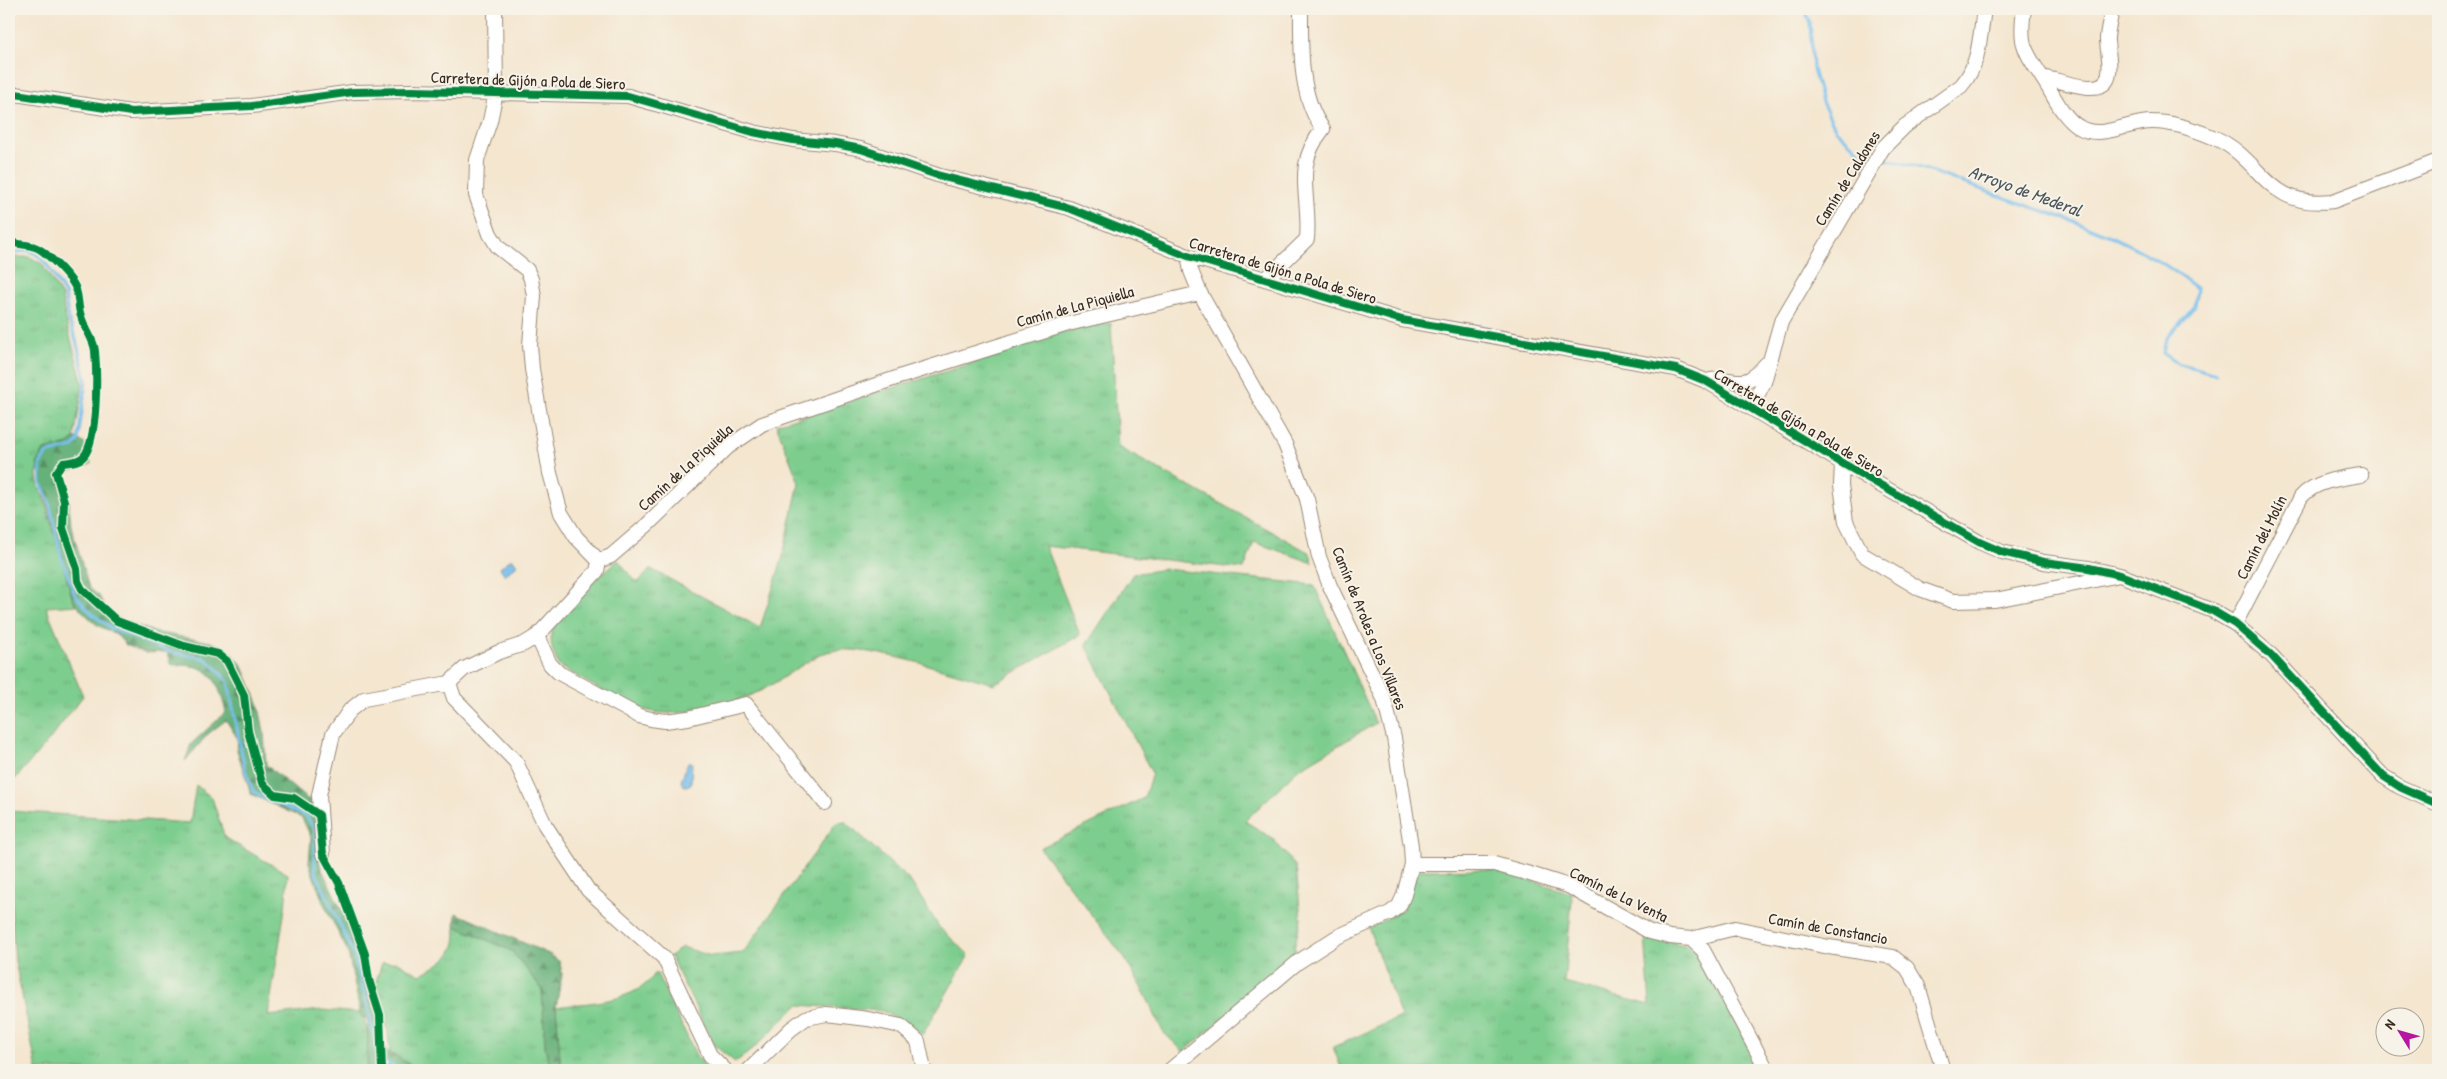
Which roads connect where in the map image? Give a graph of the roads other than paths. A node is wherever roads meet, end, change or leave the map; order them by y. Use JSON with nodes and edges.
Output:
{"nodes":[{"id":1,"x":495,"y":9,"type":"edge"},
{"id":2,"x":1301,"y":9,"type":"edge"},
{"id":3,"x":1984,"y":9,"type":"edge"},
{"id":4,"x":2024,"y":9,"type":"edge"},
{"id":5,"x":2112,"y":9,"type":"edge"},
{"id":6,"x":2042,"y":77,"type":"junction"},
{"id":7,"x":496,"y":92,"type":"junction"},
{"id":8,"x":9,"y":93,"type":"edge"},
{"id":9,"x":2438,"y":161,"type":"edge"},
{"id":10,"x":1188,"y":256,"type":"junction"},
{"id":11,"x":1266,"y":279,"type":"junction"},
{"id":12,"x":1200,"y":292,"type":"junction"},
{"id":13,"x":1770,"y":360,"type":"junction"},
{"id":14,"x":1706,"y":381,"type":"junction"},
{"id":15,"x":1747,"y":382,"type":"junction"},
{"id":16,"x":1746,"y":405,"type":"junction"},
{"id":17,"x":1842,"y":464,"type":"junction"},
{"id":18,"x":2361,"y":475,"type":"dead end"},
{"id":19,"x":599,"y":561,"type":"junction"},
{"id":20,"x":2120,"y":575,"type":"junction"},
{"id":21,"x":2235,"y":624,"type":"junction"},
{"id":22,"x":537,"y":636,"type":"junction"},
{"id":23,"x":449,"y":683,"type":"junction"},
{"id":24,"x":825,"y":803,"type":"dead end"},
{"id":25,"x":2438,"y":804,"type":"edge"},
{"id":26,"x":322,"y":854,"type":"dead end"},
{"id":27,"x":1412,"y":864,"type":"junction"},
{"id":28,"x":1691,"y":939,"type":"junction"},
{"id":29,"x":726,"y":1070,"type":"edge"},
{"id":30,"x":749,"y":1070,"type":"edge"},
{"id":31,"x":924,"y":1070,"type":"edge"},
{"id":32,"x":1170,"y":1070,"type":"edge"},
{"id":33,"x":1767,"y":1070,"type":"edge"},
{"id":34,"x":1943,"y":1070,"type":"edge"}],
"edges":[{"from":1,"to":7,"type":"street"},
{"from":2,"to":11,"type":"street"},
{"from":3,"to":13,"type":"street","name":"Camín de Caldones"},
{"from":4,"to":6,"type":"street"},
{"from":5,"to":6,"type":"street"},
{"from":6,"to":9,"type":"street"},
{"from":7,"to":8,"type":"street","name":"Carretera de Gijón a Pola de Siero"},
{"from":7,"to":10,"type":"street","name":"Carretera de Gijón a Pola de Siero"},
{"from":7,"to":19,"type":"street"},
{"from":10,"to":11,"type":"street","name":"Carretera de Gijón a Pola de Siero"},
{"from":10,"to":12,"type":"street","name":"Camín de Aroles a Los Villares"},
{"from":11,"to":14,"type":"street","name":"Carretera de Gijón a Pola de Siero"},
{"from":12,"to":19,"type":"street","name":"Camín de La Piquiella"},
{"from":12,"to":27,"type":"street","name":"Camín de Aroles a Los Villares"},
{"from":13,"to":15,"type":"street","name":"Camín de Caldones"},
{"from":13,"to":16,"type":"street","name":"Camín de Caldones"},
{"from":14,"to":15,"type":"street"},
{"from":14,"to":16,"type":"street","name":"Carretera de Gijón a Pola de Siero"},
{"from":15,"to":16,"type":"street"},
{"from":16,"to":17,"type":"street","name":"Carretera de Gijón a Pola de Siero"},
{"from":17,"to":20,"type":"street","name":"Carretera de Gijón a Pola de Siero"},
{"from":17,"to":20,"type":"street"},
{"from":18,"to":21,"type":"street","name":"Camín del Molín"},
{"from":19,"to":22,"type":"street","name":"Camín de La Piquiella"},
{"from":20,"to":21,"type":"street","name":"Carretera de Gijón a Pola de Siero"},
{"from":21,"to":25,"type":"street","name":"Carretera de Gijón a Pola de Siero"},
{"from":22,"to":23,"type":"street","name":"Camín de La Piquiella"},
{"from":22,"to":24,"type":"street"},
{"from":23,"to":26,"type":"street","name":"Camín de La Piquiella"},
{"from":23,"to":29,"type":"street"},
{"from":27,"to":28,"type":"street","name":"Camín de La Venta"},
{"from":27,"to":32,"type":"street","name":"Camín de Aroles a Los Villares"},
{"from":28,"to":33,"type":"street"},
{"from":28,"to":34,"type":"street","name":"Camín de Constancio"},
{"from":30,"to":31,"type":"street"}]}
